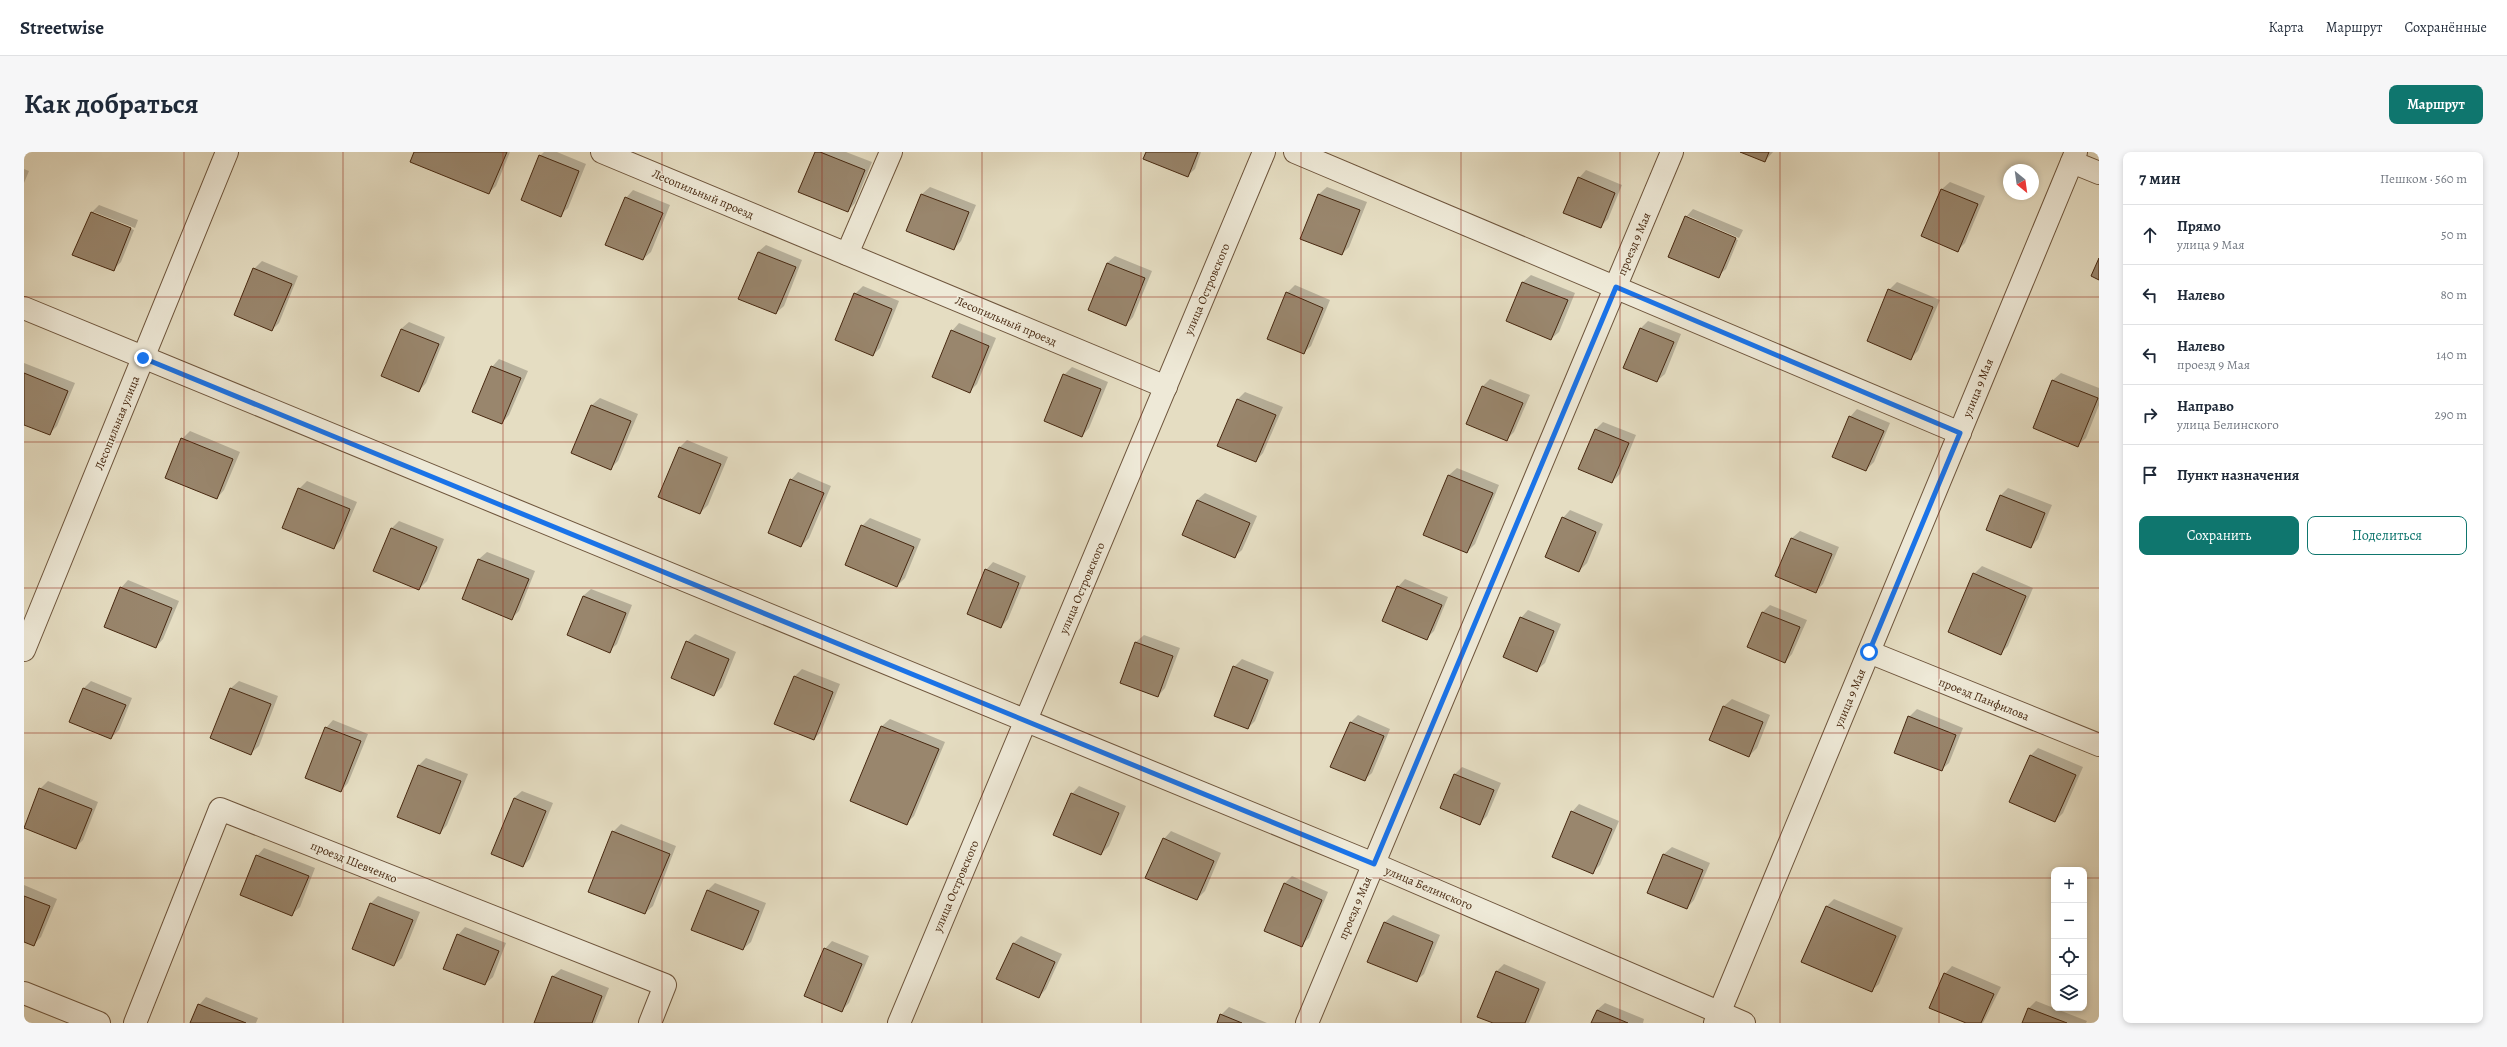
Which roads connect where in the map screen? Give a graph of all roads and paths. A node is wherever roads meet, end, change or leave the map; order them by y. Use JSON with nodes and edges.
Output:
{"nodes":[{"id":1,"x":227,"y":152,"type":"edge"},
{"id":2,"x":602,"y":152,"type":"edge"},
{"id":3,"x":891,"y":152,"type":"edge"},
{"id":4,"x":1264,"y":152,"type":"edge"},
{"id":5,"x":1295,"y":152,"type":"edge"},
{"id":6,"x":1672,"y":152,"type":"edge"},
{"id":7,"x":2074,"y":157,"type":"edge"},
{"id":8,"x":2099,"y":173,"type":"edge"},
{"id":9,"x":847,"y":254,"type":"junction"},
{"id":10,"x":1616,"y":287,"type":"junction"},
{"id":11,"x":24,"y":308,"type":"edge"},
{"id":12,"x":143,"y":358,"type":"junction"},
{"id":13,"x":1166,"y":387,"type":"junction"},
{"id":14,"x":1960,"y":433,"type":"junction"},
{"id":15,"x":24,"y":650,"type":"edge"},
{"id":16,"x":1869,"y":652,"type":"junction"},
{"id":17,"x":1026,"y":720,"type":"junction"},
{"id":18,"x":2099,"y":745,"type":"edge"},
{"id":19,"x":1374,"y":864,"type":"junction"},
{"id":20,"x":24,"y":993,"type":"edge"},
{"id":21,"x":1717,"y":1018,"type":"edge"},
{"id":22,"x":99,"y":1023,"type":"edge"},
{"id":23,"x":135,"y":1023,"type":"edge"},
{"id":24,"x":650,"y":1023,"type":"edge"},
{"id":25,"x":899,"y":1023,"type":"edge"},
{"id":26,"x":1307,"y":1023,"type":"edge"},
{"id":27,"x":1744,"y":1023,"type":"edge"}],
"edges":[{"from":1,"to":12,"type":"street","name":"Лесопильная улица"},
{"from":2,"to":9,"type":"street","name":"Лесопильный проезд"},
{"from":3,"to":9,"type":"street"},
{"from":4,"to":13,"type":"street","name":"улица Островского"},
{"from":5,"to":10,"type":"street"},
{"from":6,"to":10,"type":"street","name":"проезд 9 Мая"},
{"from":7,"to":8,"type":"street"},
{"from":7,"to":14,"type":"street","name":"улица 9 Мая"},
{"from":9,"to":13,"type":"street","name":"Лесопильный проезд"},
{"from":10,"to":14,"type":"street"},
{"from":10,"to":19,"type":"street","name":"проезд 9 Мая"},
{"from":11,"to":12,"type":"street","name":"улица Белинского"},
{"from":12,"to":15,"type":"street","name":"Лесопильная улица"},
{"from":12,"to":17,"type":"street","name":"улица Белинского"},
{"from":13,"to":17,"type":"street","name":"улица Островского"},
{"from":14,"to":16,"type":"street","name":"улица 9 Мая"},
{"from":16,"to":18,"type":"street","name":"проезд Панфилова"},
{"from":16,"to":21,"type":"street","name":"улица 9 Мая"},
{"from":17,"to":19,"type":"street","name":"улица Белинского"},
{"from":17,"to":25,"type":"street","name":"улица Островского"},
{"from":19,"to":21,"type":"street","name":"улица Белинского"},
{"from":19,"to":26,"type":"street","name":"проезд 9 Мая"},
{"from":20,"to":22,"type":"street"},
{"from":21,"to":27,"type":"street","name":"улица Белинского"},
{"from":23,"to":24,"type":"street","name":"проезд Шевченко"}]}
